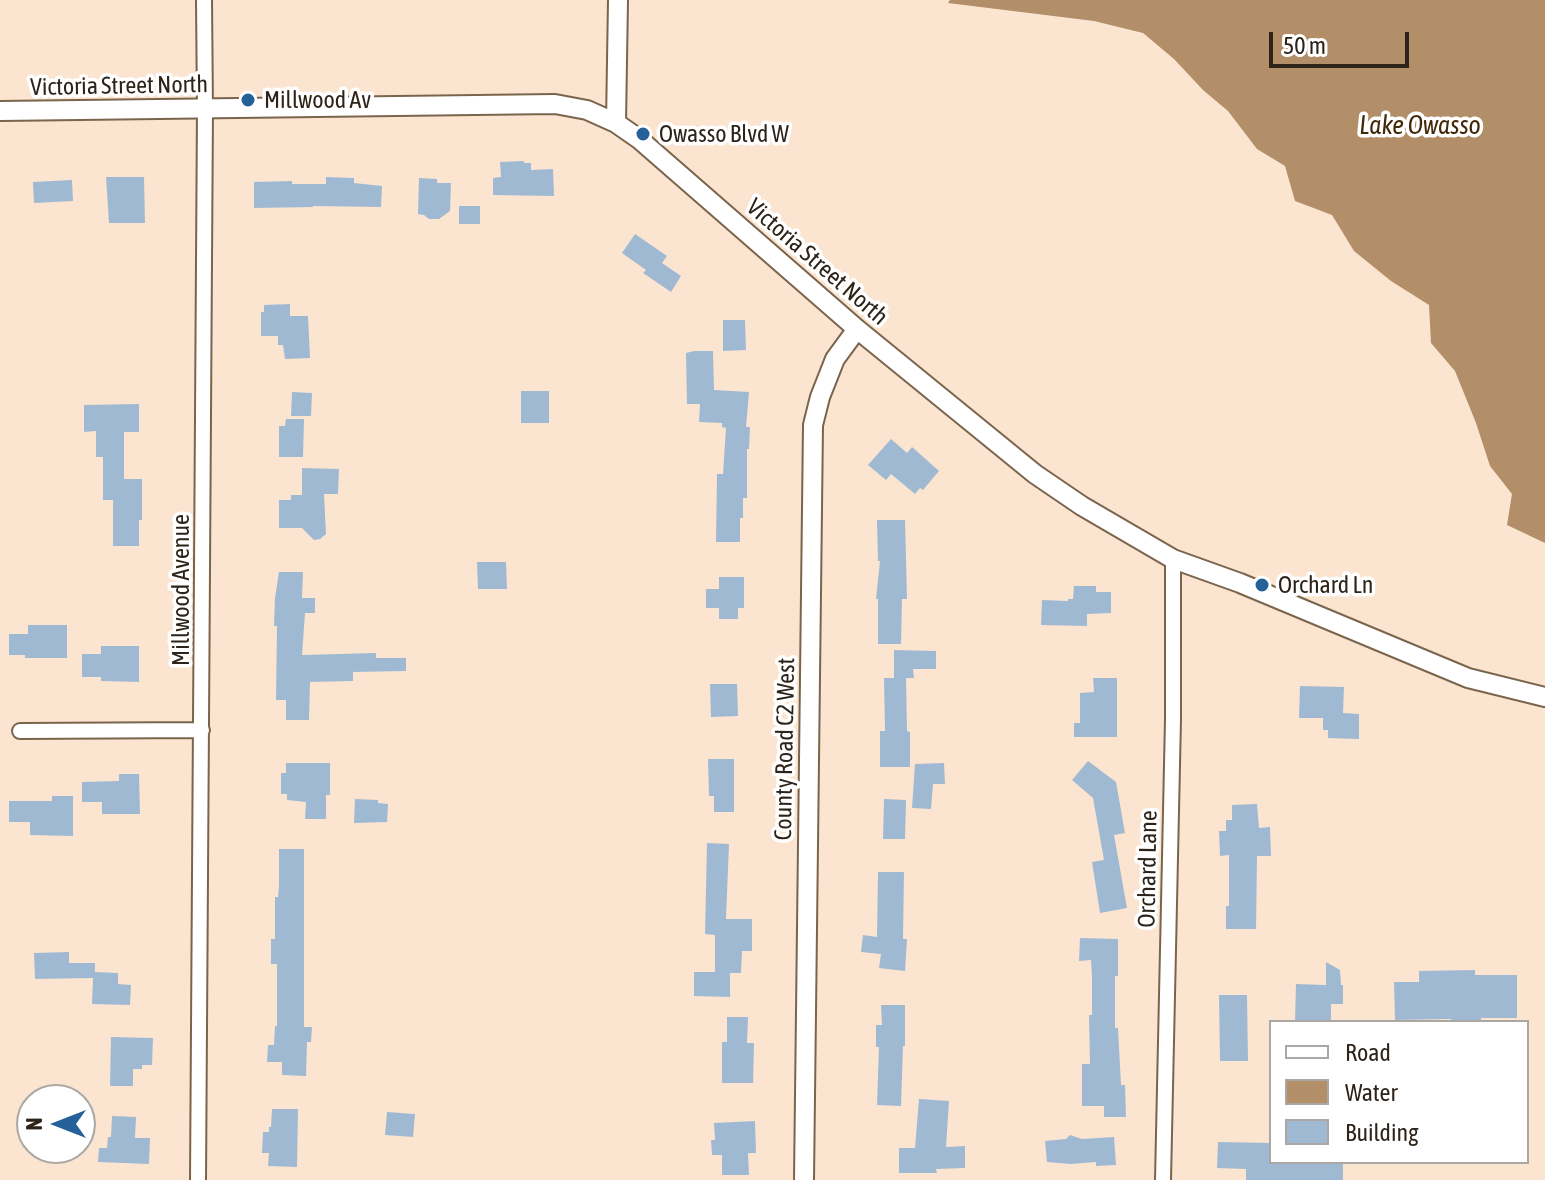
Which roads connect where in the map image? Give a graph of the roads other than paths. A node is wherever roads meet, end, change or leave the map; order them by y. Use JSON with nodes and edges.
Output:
{"nodes":[{"id":1,"x":204,"y":0,"type":"edge"},
{"id":2,"x":618,"y":0,"type":"edge"},
{"id":3,"x":205,"y":109,"type":"junction"},
{"id":4,"x":0,"y":111,"type":"edge"},
{"id":5,"x":616,"y":123,"type":"junction"},
{"id":6,"x":857,"y":329,"type":"junction"},
{"id":7,"x":1173,"y":559,"type":"junction"},
{"id":8,"x":1545,"y":697,"type":"edge"},
{"id":9,"x":202,"y":730,"type":"junction"},
{"id":10,"x":20,"y":731,"type":"dead end"},
{"id":11,"x":198,"y":1180,"type":"edge"},
{"id":12,"x":804,"y":1180,"type":"edge"},
{"id":13,"x":1163,"y":1180,"type":"edge"}],
"edges":[{"from":1,"to":3,"type":"street","name":"Millwood Avenue"},
{"from":2,"to":5,"type":"street"},
{"from":3,"to":4,"type":"street","name":"Victoria Street North"},
{"from":3,"to":5,"type":"street","name":"Victoria Street North"},
{"from":3,"to":9,"type":"street","name":"Millwood Avenue"},
{"from":5,"to":6,"type":"street","name":"Victoria Street North"},
{"from":6,"to":7,"type":"street","name":"Victoria Street North"},
{"from":6,"to":12,"type":"street","name":"County Road C2 West"},
{"from":7,"to":8,"type":"street","name":"Victoria Street North"},
{"from":7,"to":13,"type":"street","name":"Orchard Lane"},
{"from":9,"to":10,"type":"street"},
{"from":9,"to":11,"type":"street","name":"Millwood Avenue"}]}
